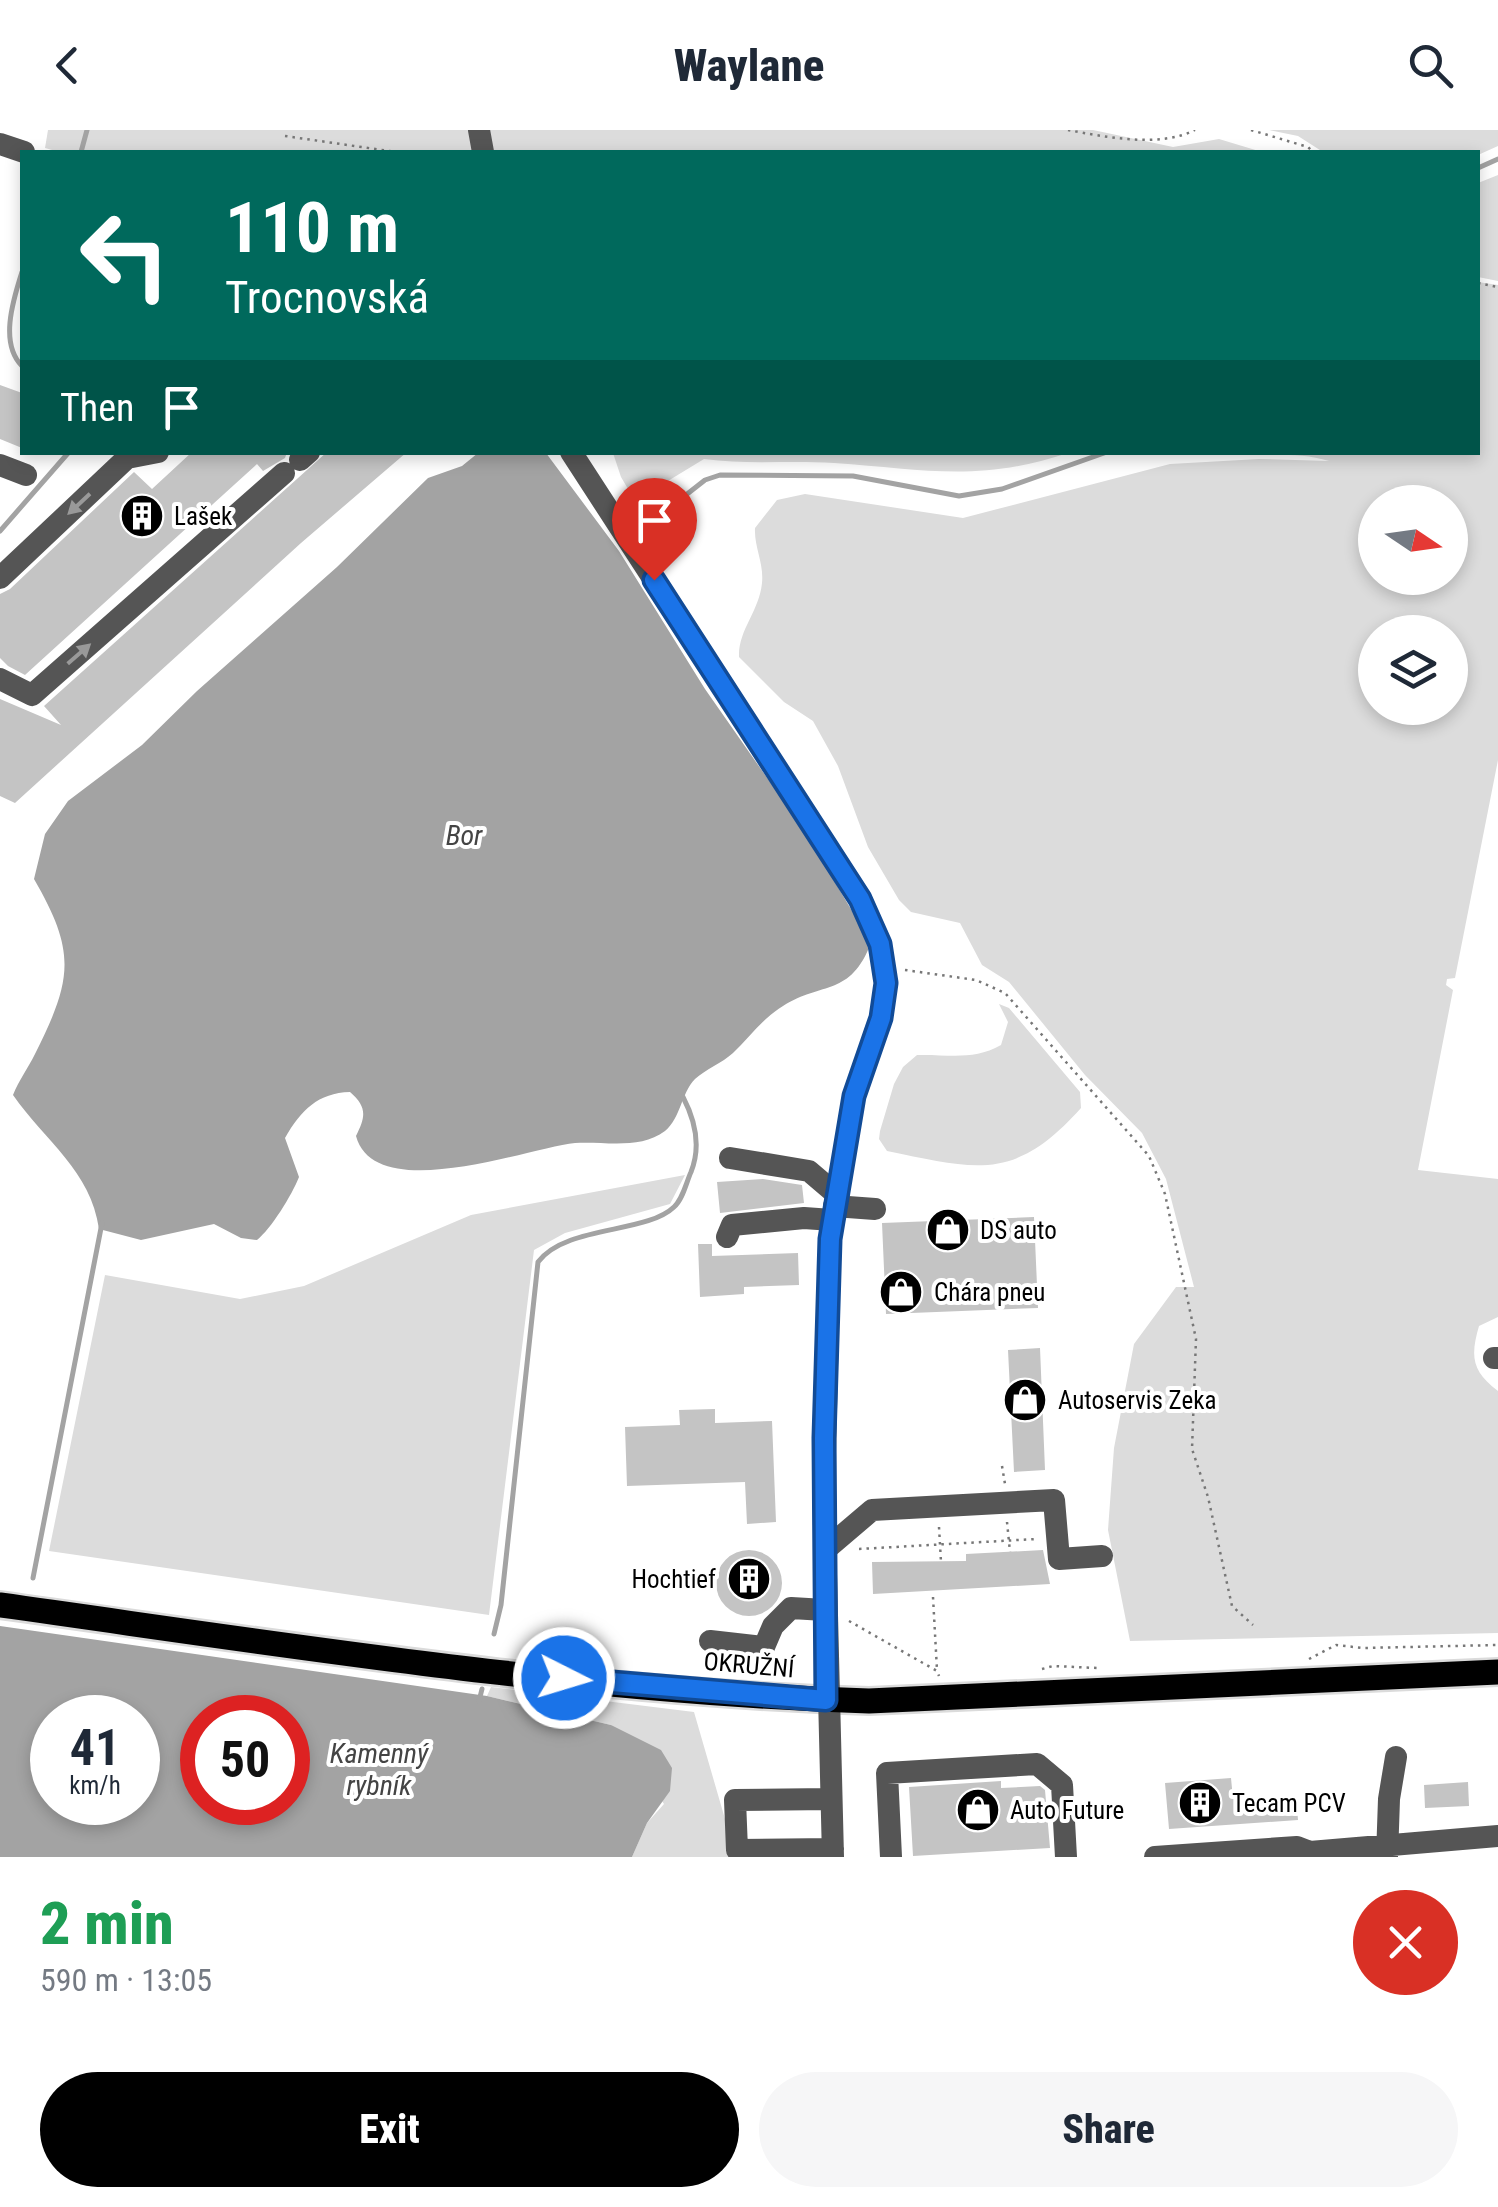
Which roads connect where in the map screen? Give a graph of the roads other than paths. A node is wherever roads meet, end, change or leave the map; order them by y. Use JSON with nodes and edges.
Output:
{"nodes":[{"id":1,"x":142,"y":455,"type":"edge"},
{"id":2,"x":573,"y":455,"type":"edge"},
{"id":3,"x":298,"y":462,"type":"edge"},
{"id":4,"x":0,"y":465,"type":"edge"},
{"id":5,"x":26,"y":475,"type":"dead end"},
{"id":6,"x":0,"y":578,"type":"edge"},
{"id":7,"x":0,"y":679,"type":"edge"},
{"id":8,"x":730,"y":1158,"type":"dead end"},
{"id":9,"x":834,"y":1207,"type":"junction"},
{"id":10,"x":874,"y":1209,"type":"dead end"},
{"id":11,"x":727,"y":1236,"type":"dead end"},
{"id":12,"x":824,"y":1551,"type":"junction"},
{"id":13,"x":1102,"y":1556,"type":"dead end"},
{"id":14,"x":0,"y":1606,"type":"edge"},
{"id":15,"x":834,"y":1614,"type":"junction"},
{"id":16,"x":710,"y":1642,"type":"dead end"},
{"id":17,"x":1498,"y":1672,"type":"edge"},
{"id":18,"x":826,"y":1700,"type":"junction"},
{"id":19,"x":1396,"y":1758,"type":"dead end"},
{"id":20,"x":831,"y":1799,"type":"junction"},
{"id":21,"x":1498,"y":1836,"type":"edge"},
{"id":22,"x":1388,"y":1851,"type":"edge"},
{"id":23,"x":833,"y":1853,"type":"edge"},
{"id":24,"x":1310,"y":1854,"type":"edge"},
{"id":25,"x":891,"y":1857,"type":"edge"},
{"id":26,"x":1066,"y":1857,"type":"edge"},
{"id":27,"x":1155,"y":1857,"type":"edge"}],
"edges":[{"from":1,"to":6,"type":"street","one_way":true},
{"from":2,"to":9,"type":"street"},
{"from":7,"to":3,"type":"street","one_way":true},
{"from":4,"to":5,"type":"street"},
{"from":8,"to":9,"type":"street"},
{"from":9,"to":10,"type":"street"},
{"from":9,"to":11,"type":"street"},
{"from":9,"to":12,"type":"street"},
{"from":12,"to":13,"type":"street"},
{"from":12,"to":15,"type":"street"},
{"from":14,"to":18,"type":"main road","name":"OKRUŽNÍ"},
{"from":15,"to":16,"type":"street"},
{"from":15,"to":18,"type":"street"},
{"from":17,"to":18,"type":"main road","name":"OKRUŽNÍ"},
{"from":18,"to":20,"type":"street"},
{"from":19,"to":22,"type":"street"},
{"from":20,"to":23,"type":"street"},
{"from":20,"to":23,"type":"street"},
{"from":21,"to":22,"type":"street"},
{"from":22,"to":24,"type":"street"},
{"from":24,"to":27,"type":"street"},
{"from":25,"to":26,"type":"street"}]}
